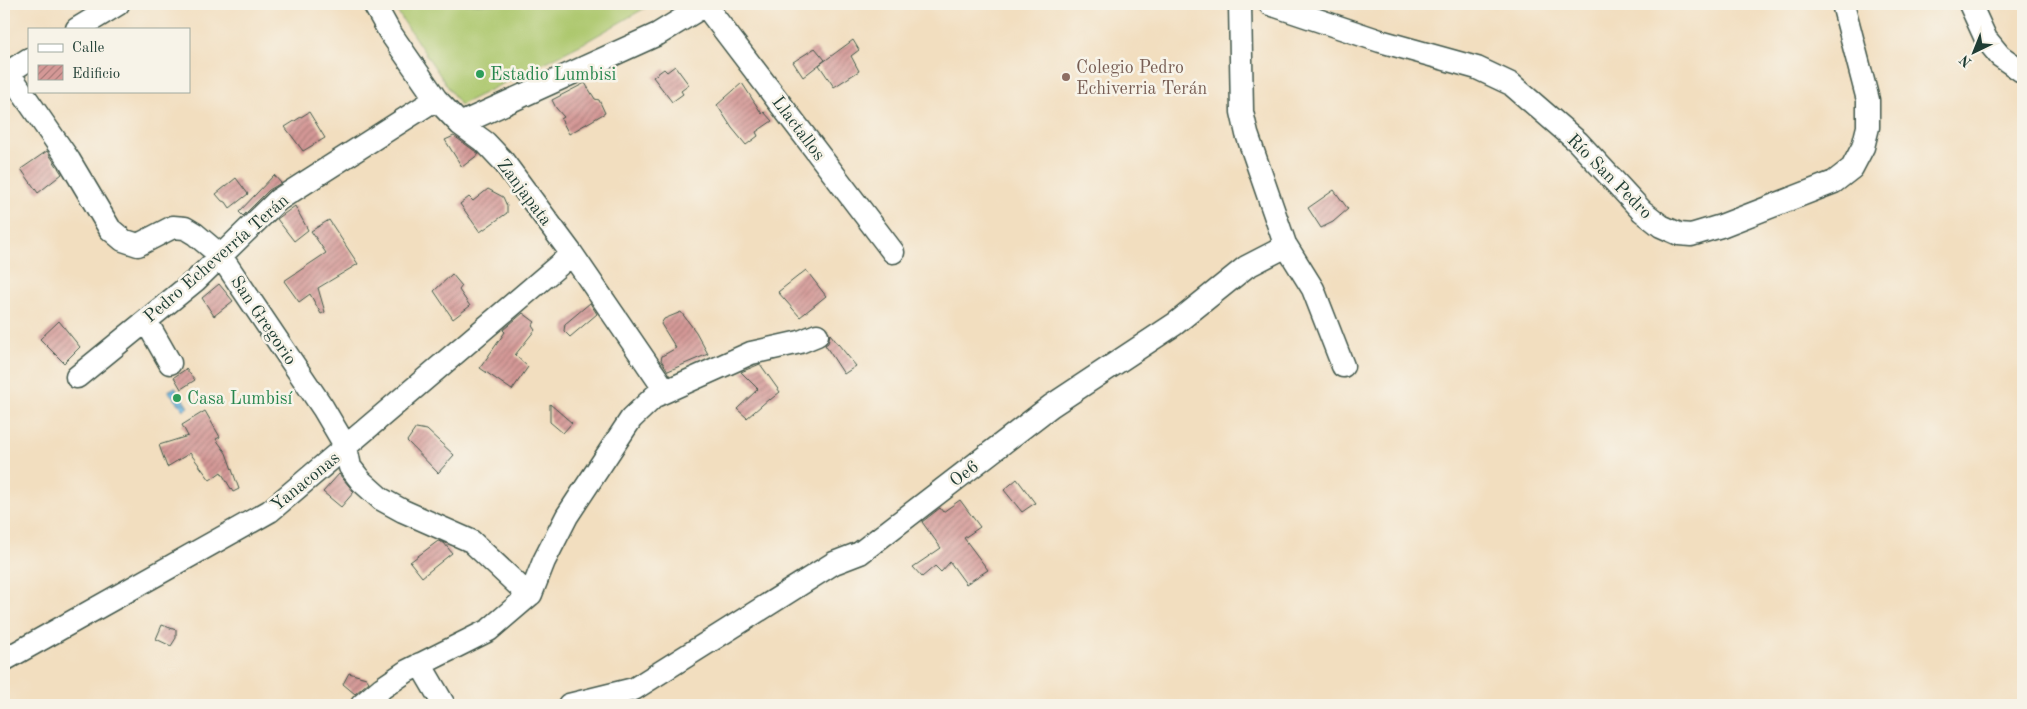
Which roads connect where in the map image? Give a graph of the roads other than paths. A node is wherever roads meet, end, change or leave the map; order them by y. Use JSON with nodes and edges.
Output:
{"nodes":[{"id":1,"x":118,"y":4,"type":"edge"},
{"id":2,"x":374,"y":4,"type":"edge"},
{"id":3,"x":706,"y":4,"type":"edge"},
{"id":4,"x":1240,"y":4,"type":"edge"},
{"id":5,"x":1270,"y":4,"type":"edge"},
{"id":6,"x":1843,"y":4,"type":"edge"},
{"id":7,"x":1970,"y":4,"type":"edge"},
{"id":8,"x":79,"y":28,"type":"edge"},
{"id":9,"x":28,"y":60,"type":"edge"},
{"id":10,"x":2023,"y":72,"type":"edge"},
{"id":11,"x":6,"y":73,"type":"edge"},
{"id":12,"x":436,"y":98,"type":"junction"},
{"id":13,"x":460,"y":124,"type":"junction"},
{"id":14,"x":1286,"y":244,"type":"junction"},
{"id":15,"x":893,"y":252,"type":"dead end"},
{"id":16,"x":572,"y":254,"type":"junction"},
{"id":17,"x":220,"y":256,"type":"junction"},
{"id":18,"x":146,"y":320,"type":"junction"},
{"id":19,"x":818,"y":335,"type":"dead end"},
{"id":20,"x":170,"y":363,"type":"dead end"},
{"id":21,"x":1343,"y":366,"type":"dead end"},
{"id":22,"x":77,"y":377,"type":"dead end"},
{"id":23,"x":665,"y":390,"type":"junction"},
{"id":24,"x":346,"y":447,"type":"junction"},
{"id":25,"x":531,"y":594,"type":"junction"},
{"id":26,"x":4,"y":660,"type":"edge"},
{"id":27,"x":420,"y":664,"type":"junction"},
{"id":28,"x":362,"y":705,"type":"edge"},
{"id":29,"x":444,"y":705,"type":"edge"},
{"id":30,"x":569,"y":705,"type":"edge"}],
"edges":[{"from":1,"to":8,"type":"street"},
{"from":2,"to":12,"type":"street","name":"Zanjapata"},
{"from":3,"to":13,"type":"street"},
{"from":3,"to":15,"type":"street","name":"Llactallos"},
{"from":4,"to":14,"type":"street"},
{"from":5,"to":6,"type":"street","name":"Río San Pedro"},
{"from":7,"to":10,"type":"street"},
{"from":9,"to":11,"type":"street"},
{"from":11,"to":17,"type":"street","name":"San Gregorio"},
{"from":12,"to":13,"type":"street","name":"Zanjapata"},
{"from":12,"to":17,"type":"street","name":"Pedro Echeverría Terán"},
{"from":13,"to":16,"type":"street","name":"Zanjapata"},
{"from":14,"to":21,"type":"street"},
{"from":14,"to":30,"type":"street","name":"Oe6"},
{"from":16,"to":23,"type":"street","name":"Zanjapata"},
{"from":16,"to":24,"type":"street","name":"Yanaconas"},
{"from":17,"to":18,"type":"street","name":"Pedro Echeverría Terán"},
{"from":17,"to":24,"type":"street","name":"San Gregorio"},
{"from":18,"to":20,"type":"street"},
{"from":18,"to":22,"type":"street","name":"Pedro Echeverría Terán"},
{"from":19,"to":23,"type":"street"},
{"from":23,"to":25,"type":"street"},
{"from":24,"to":25,"type":"street","name":"San Gregorio"},
{"from":24,"to":26,"type":"street","name":"Yanaconas"},
{"from":25,"to":27,"type":"street"},
{"from":27,"to":28,"type":"street"},
{"from":27,"to":29,"type":"street"}]}
